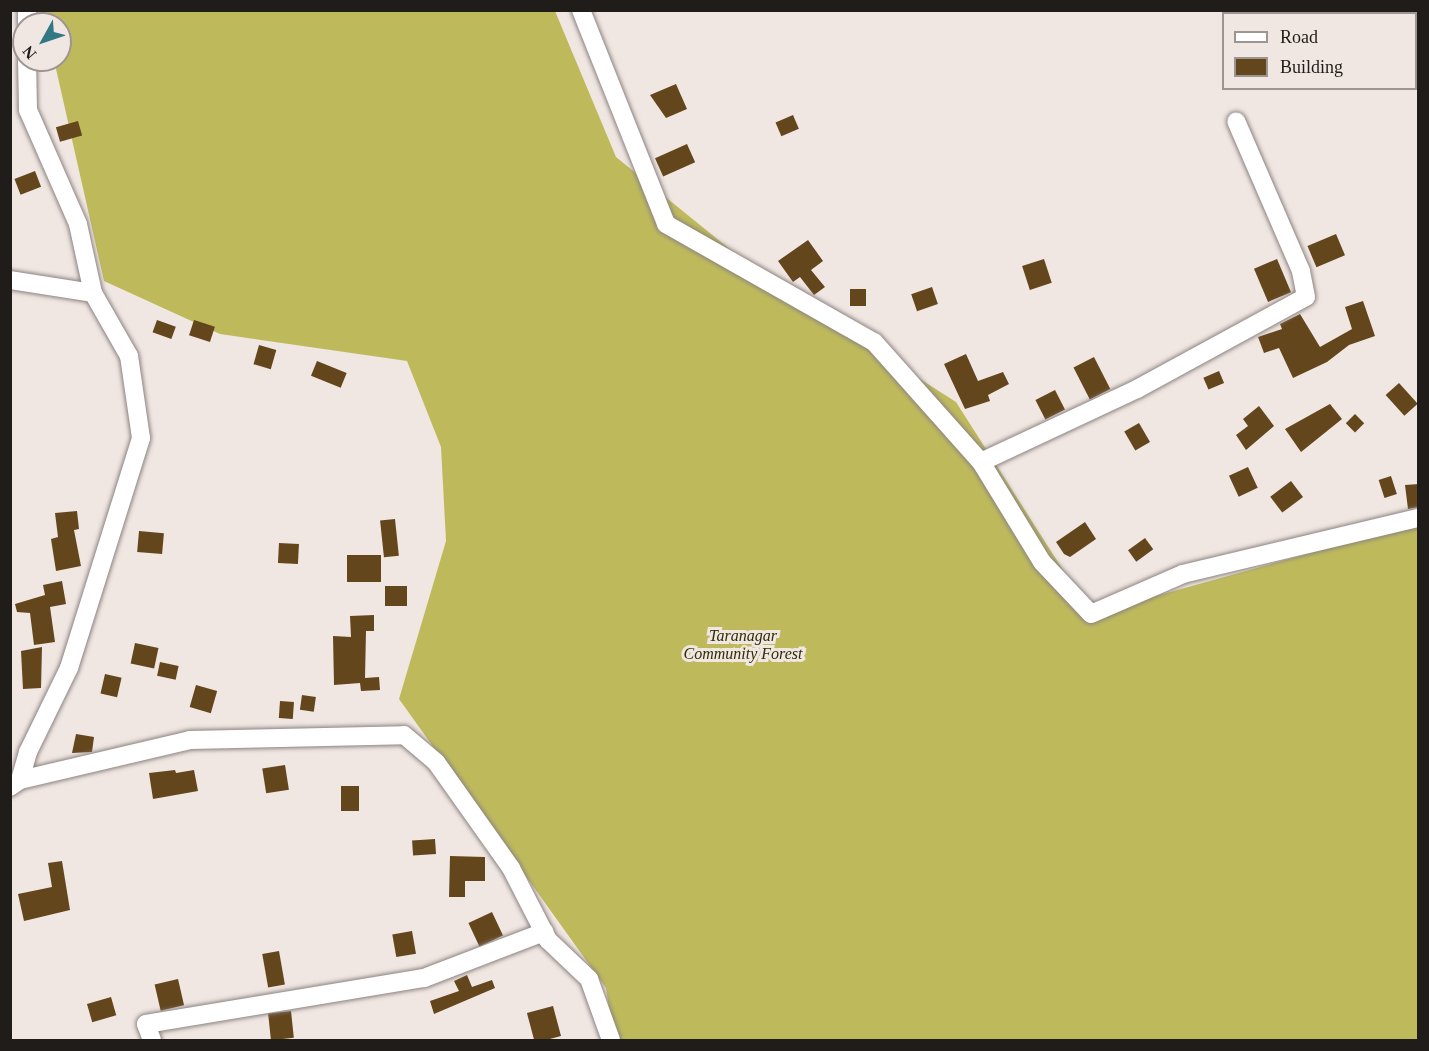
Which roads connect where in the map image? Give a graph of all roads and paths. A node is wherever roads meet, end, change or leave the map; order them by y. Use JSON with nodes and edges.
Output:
{"nodes":[{"id":1,"x":581,"y":10,"type":"edge"},
{"id":2,"x":27,"y":72,"type":"edge"},
{"id":3,"x":1236,"y":121,"type":"dead end"},
{"id":4,"x":10,"y":280,"type":"edge"},
{"id":5,"x":93,"y":293,"type":"junction"},
{"id":6,"x":981,"y":462,"type":"junction"},
{"id":7,"x":1419,"y":518,"type":"edge"},
{"id":8,"x":15,"y":783,"type":"edge"},
{"id":9,"x":544,"y":932,"type":"junction"},
{"id":10,"x":152,"y":1041,"type":"edge"},
{"id":11,"x":611,"y":1041,"type":"edge"}],
"edges":[{"from":1,"to":6,"type":"street"},
{"from":2,"to":5,"type":"street"},
{"from":3,"to":6,"type":"street"},
{"from":4,"to":5,"type":"street"},
{"from":5,"to":8,"type":"street"},
{"from":6,"to":7,"type":"street"},
{"from":8,"to":9,"type":"street"},
{"from":9,"to":10,"type":"street"},
{"from":9,"to":11,"type":"street"}]}
